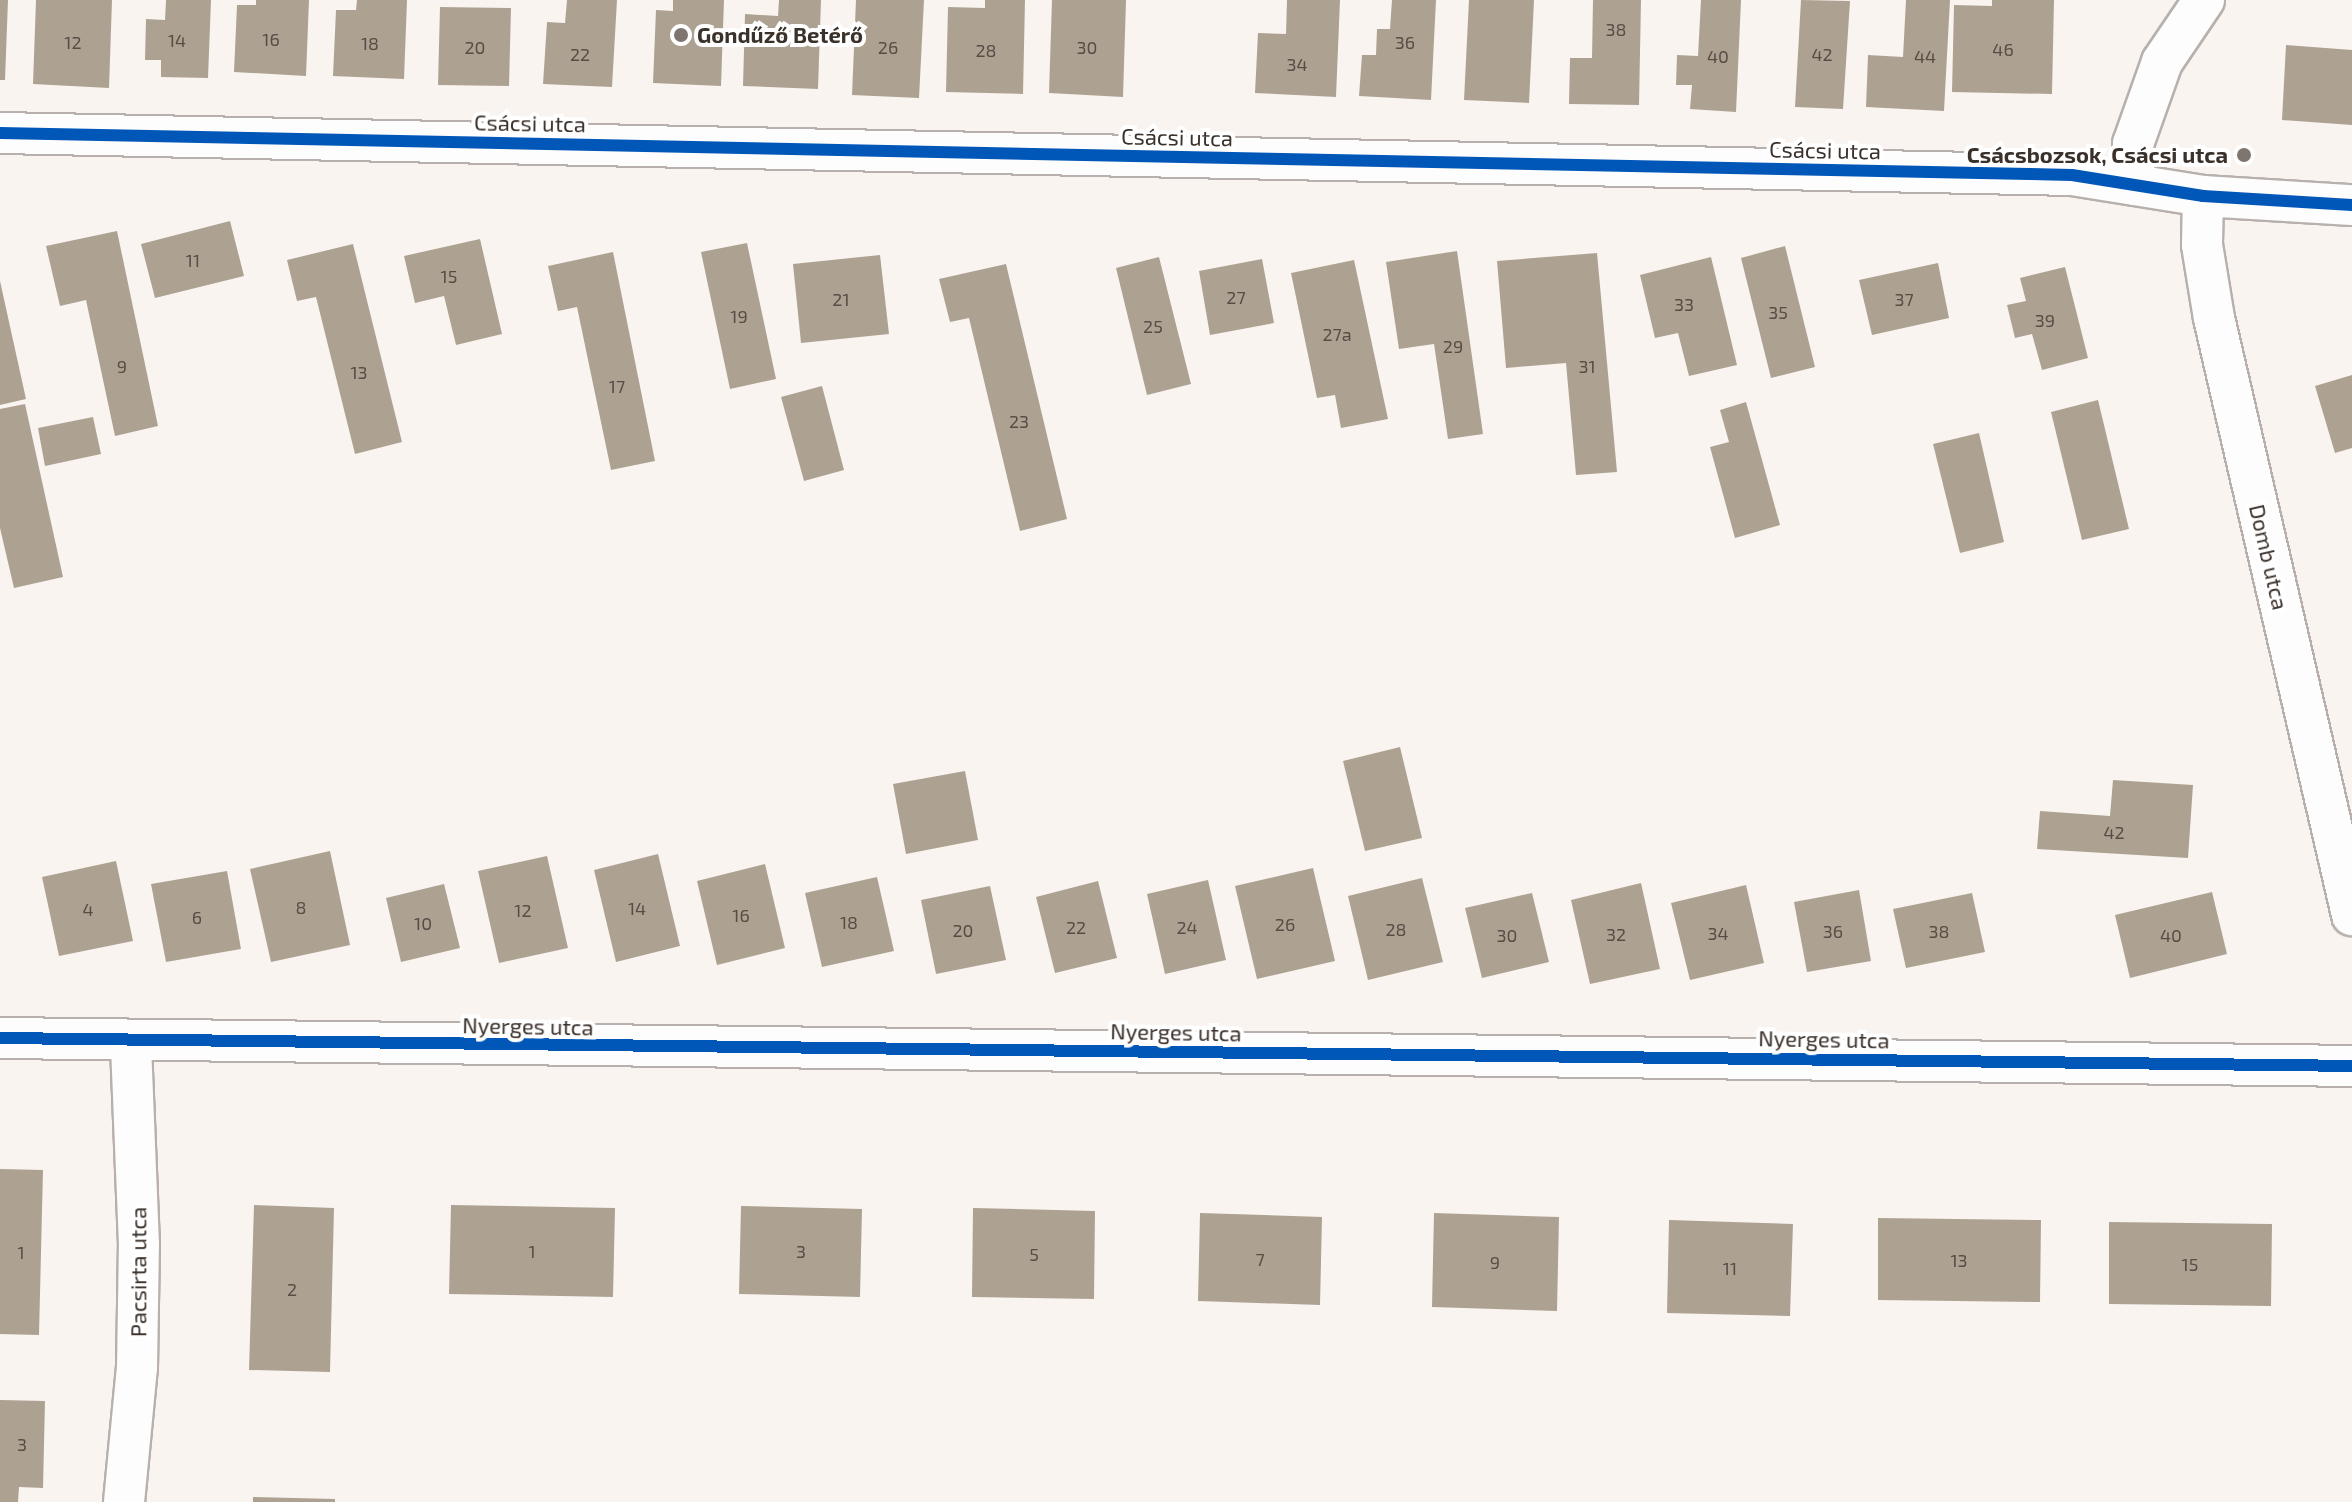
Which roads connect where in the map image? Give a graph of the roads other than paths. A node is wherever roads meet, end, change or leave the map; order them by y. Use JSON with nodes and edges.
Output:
{"nodes":[{"id":1,"x":2204,"y":0,"type":"edge"},
{"id":2,"x":0,"y":133,"type":"edge"},
{"id":3,"x":2135,"y":185,"type":"junction"},
{"id":4,"x":2203,"y":196,"type":"junction"},
{"id":5,"x":2352,"y":205,"type":"edge"},
{"id":6,"x":2352,"y":915,"type":"edge"},
{"id":7,"x":0,"y":1038,"type":"edge"},
{"id":8,"x":131,"y":1042,"type":"junction"},
{"id":9,"x":2352,"y":1066,"type":"edge"},
{"id":10,"x":124,"y":1502,"type":"edge"}],
"edges":[{"from":1,"to":3,"type":"street"},
{"from":2,"to":3,"type":"street","name":"Csácsi utca"},
{"from":3,"to":4,"type":"street","name":"Csácsi utca"},
{"from":4,"to":5,"type":"street","name":"Csácsi utca"},
{"from":4,"to":6,"type":"street","name":"Domb utca"},
{"from":7,"to":8,"type":"street","name":"Nyerges utca"},
{"from":8,"to":9,"type":"street","name":"Nyerges utca"},
{"from":8,"to":10,"type":"street","name":"Pacsirta utca"}]}
